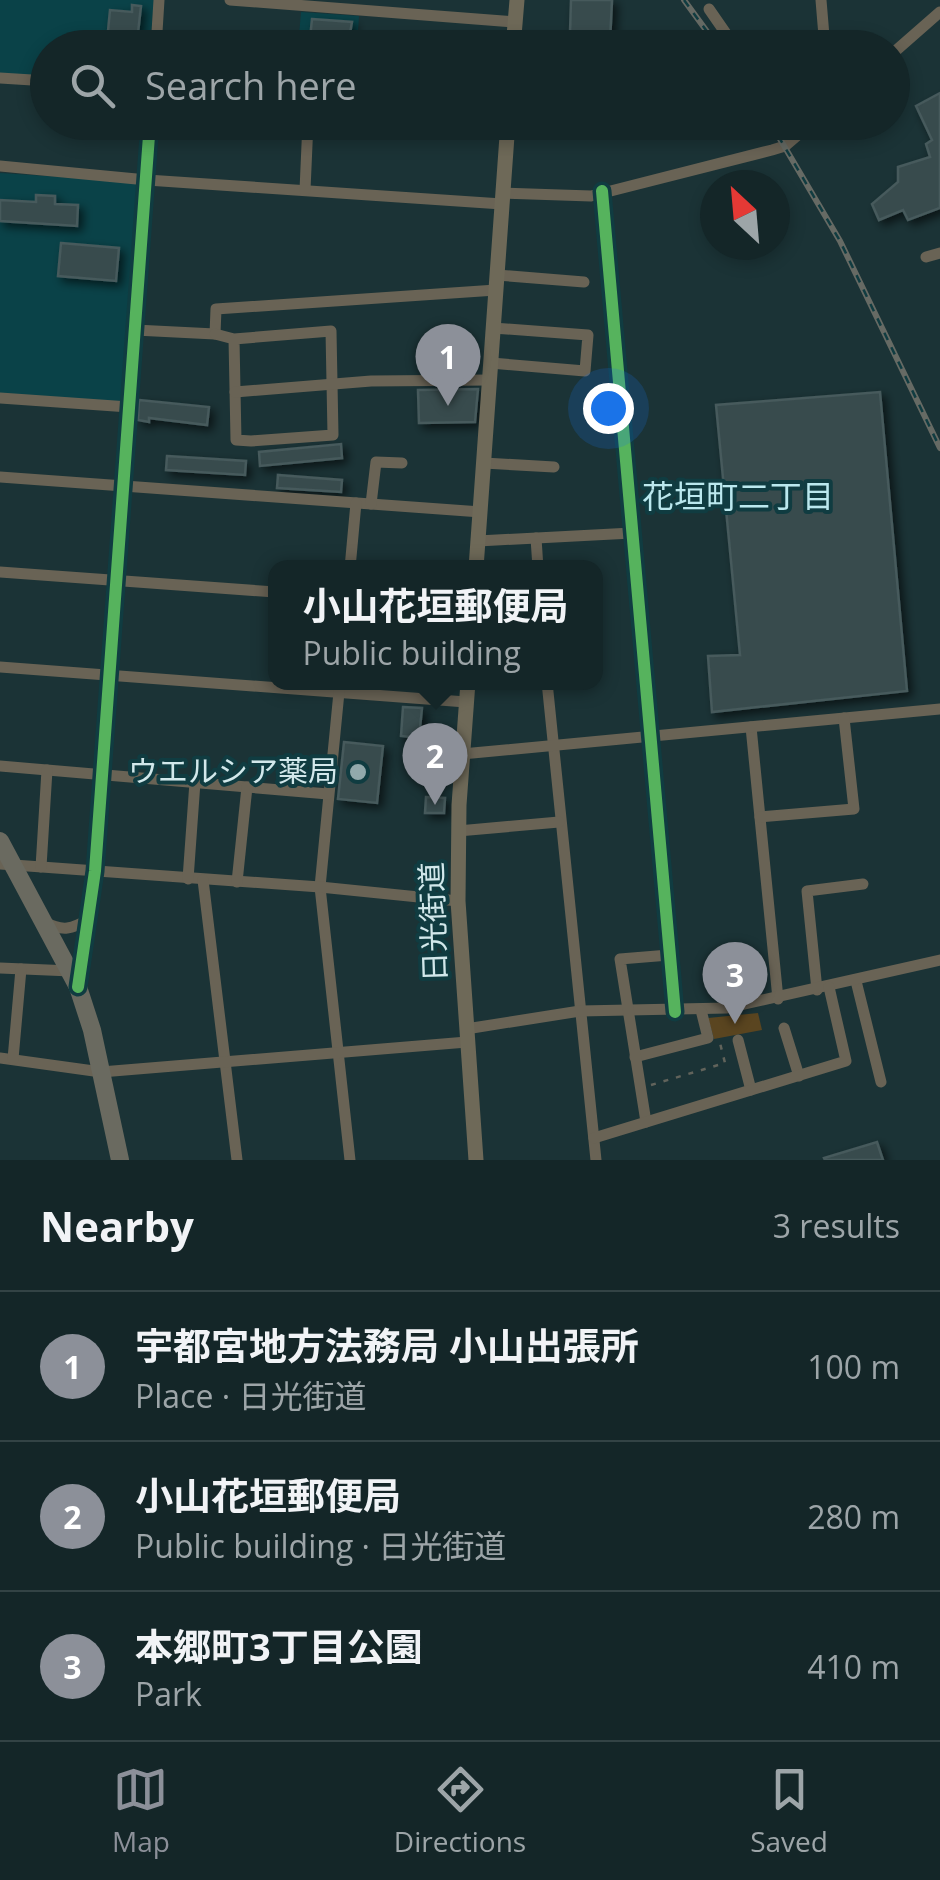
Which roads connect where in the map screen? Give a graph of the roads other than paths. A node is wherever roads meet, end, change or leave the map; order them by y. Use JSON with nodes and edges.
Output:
{"nodes":[{"id":1,"x":159,"y":0,"type":"edge"},
{"id":2,"x":230,"y":0,"type":"edge"},
{"id":3,"x":422,"y":0,"type":"edge"},
{"id":4,"x":517,"y":0,"type":"edge"},
{"id":5,"x":821,"y":0,"type":"edge"},
{"id":6,"x":934,"y":0,"type":"edge"},
{"id":7,"x":297,"y":3,"type":"edge"},
{"id":8,"x":709,"y":9,"type":"dead end"},
{"id":9,"x":940,"y":11,"type":"edge"},
{"id":10,"x":421,"y":14,"type":"junction"},
{"id":11,"x":515,"y":22,"type":"junction"},
{"id":12,"x":157,"y":30,"type":"edge"},
{"id":13,"x":515,"y":30,"type":"edge"},
{"id":14,"x":724,"y":30,"type":"edge"},
{"id":15,"x":824,"y":30,"type":"edge"},
{"id":16,"x":910,"y":38,"type":"edge"},
{"id":17,"x":0,"y":78,"type":"edge"},
{"id":18,"x":30,"y":80,"type":"edge"},
{"id":19,"x":149,"y":140,"type":"edge"},
{"id":20,"x":307,"y":140,"type":"edge"},
{"id":21,"x":507,"y":140,"type":"edge"},
{"id":22,"x":792,"y":140,"type":"edge"},
{"id":23,"x":0,"y":166,"type":"edge"},
{"id":24,"x":146,"y":180,"type":"junction"},
{"id":25,"x":305,"y":190,"type":"junction"},
{"id":26,"x":602,"y":191,"type":"junction"},
{"id":27,"x":503,"y":198,"type":"junction"},
{"id":28,"x":940,"y":252,"type":"edge"},
{"id":29,"x":926,"y":257,"type":"dead end"},
{"id":30,"x":497,"y":282,"type":"junction"},
{"id":31,"x":584,"y":282,"type":"dead end"},
{"id":32,"x":494,"y":328,"type":"junction"},
{"id":33,"x":135,"y":330,"type":"junction"},
{"id":34,"x":215,"y":334,"type":"junction"},
{"id":35,"x":234,"y":340,"type":"junction"},
{"id":36,"x":490,"y":372,"type":"junction"},
{"id":37,"x":332,"y":384,"type":"junction"},
{"id":38,"x":235,"y":392,"type":"junction"},
{"id":39,"x":0,"y":398,"type":"edge"},
{"id":40,"x":129,"y":407,"type":"junction"},
{"id":41,"x":402,"y":464,"type":"dead end"},
{"id":42,"x":484,"y":464,"type":"junction"},
{"id":43,"x":554,"y":468,"type":"dead end"},
{"id":44,"x":0,"y":477,"type":"edge"},
{"id":45,"x":124,"y":486,"type":"junction"},
{"id":46,"x":356,"y":503,"type":"junction"},
{"id":47,"x":371,"y":504,"type":"junction"},
{"id":48,"x":481,"y":512,"type":"junction"},
{"id":49,"x":632,"y":532,"type":"junction"},
{"id":50,"x":536,"y":538,"type":"junction"},
{"id":51,"x":478,"y":541,"type":"junction"},
{"id":52,"x":351,"y":560,"type":"edge"},
{"id":53,"x":477,"y":560,"type":"edge"},
{"id":54,"x":537,"y":560,"type":"edge"},
{"id":55,"x":0,"y":572,"type":"edge"},
{"id":56,"x":116,"y":581,"type":"junction"},
{"id":57,"x":268,"y":592,"type":"edge"},
{"id":58,"x":0,"y":667,"type":"edge"},
{"id":59,"x":108,"y":676,"type":"junction"},
{"id":60,"x":268,"y":684,"type":"edge"},
{"id":61,"x":339,"y":690,"type":"edge"},
{"id":62,"x":362,"y":690,"type":"edge"},
{"id":63,"x":415,"y":690,"type":"edge"},
{"id":64,"x":467,"y":690,"type":"edge"},
{"id":65,"x":548,"y":690,"type":"edge"},
{"id":66,"x":415,"y":697,"type":"junction"},
{"id":67,"x":466,"y":702,"type":"junction"},
{"id":68,"x":940,"y":709,"type":"edge"},
{"id":69,"x":844,"y":718,"type":"junction"},
{"id":70,"x":750,"y":727,"type":"junction"},
{"id":71,"x":649,"y":738,"type":"junction"},
{"id":72,"x":551,"y":746,"type":"junction"},
{"id":73,"x":462,"y":754,"type":"junction"},
{"id":74,"x":0,"y":766,"type":"edge"},
{"id":75,"x":48,"y":770,"type":"junction"},
{"id":76,"x":102,"y":774,"type":"junction"},
{"id":77,"x":195,"y":782,"type":"junction"},
{"id":78,"x":246,"y":787,"type":"junction"},
{"id":79,"x":328,"y":794,"type":"junction"},
{"id":80,"x":760,"y":818,"type":"junction"},
{"id":81,"x":560,"y":822,"type":"junction"},
{"id":82,"x":458,"y":831,"type":"junction"},
{"id":83,"x":0,"y":841,"type":"edge"},
{"id":84,"x":7,"y":864,"type":"edge"},
{"id":85,"x":41,"y":867,"type":"junction"},
{"id":86,"x":95,"y":871,"type":"junction"},
{"id":87,"x":188,"y":878,"type":"junction"},
{"id":88,"x":203,"y":880,"type":"junction"},
{"id":89,"x":237,"y":882,"type":"junction"},
{"id":90,"x":863,"y":884,"type":"dead end"},
{"id":91,"x":320,"y":887,"type":"junction"},
{"id":92,"x":458,"y":901,"type":"junction"},
{"id":93,"x":89,"y":919,"type":"junction"},
{"id":94,"x":46,"y":922,"type":"junction"},
{"id":95,"x":669,"y":955,"type":"junction"},
{"id":96,"x":940,"y":960,"type":"edge"},
{"id":97,"x":0,"y":968,"type":"edge"},
{"id":98,"x":21,"y":970,"type":"junction"},
{"id":99,"x":74,"y":979,"type":"junction"},
{"id":100,"x":856,"y":981,"type":"junction"},
{"id":101,"x":823,"y":988,"type":"junction"},
{"id":102,"x":778,"y":999,"type":"junction"},
{"id":103,"x":700,"y":1010,"type":"junction"},
{"id":104,"x":580,"y":1012,"type":"junction"},
{"id":105,"x":627,"y":1012,"type":"junction"},
{"id":106,"x":675,"y":1012,"type":"junction"},
{"id":107,"x":784,"y":1028,"type":"dead end"},
{"id":108,"x":467,"y":1035,"type":"junction"},
{"id":109,"x":738,"y":1040,"type":"dead end"},
{"id":110,"x":336,"y":1053,"type":"junction"},
{"id":111,"x":635,"y":1057,"type":"junction"},
{"id":112,"x":6,"y":1058,"type":"edge"},
{"id":113,"x":225,"y":1062,"type":"junction"},
{"id":114,"x":102,"y":1072,"type":"junction"},
{"id":115,"x":798,"y":1076,"type":"junction"},
{"id":116,"x":881,"y":1082,"type":"dead end"},
{"id":117,"x":751,"y":1090,"type":"junction"},
{"id":118,"x":646,"y":1122,"type":"junction"},
{"id":119,"x":594,"y":1138,"type":"junction"},
{"id":120,"x":120,"y":1160,"type":"edge"},
{"id":121,"x":237,"y":1160,"type":"edge"},
{"id":122,"x":350,"y":1160,"type":"edge"},
{"id":123,"x":476,"y":1160,"type":"edge"},
{"id":124,"x":596,"y":1160,"type":"edge"}],
"edges":[{"from":1,"to":12,"type":"street"},
{"from":2,"to":7,"type":"street"},
{"from":3,"to":10,"type":"street"},
{"from":4,"to":11,"type":"main road"},
{"from":5,"to":15,"type":"street"},
{"from":6,"to":9,"type":"street"},
{"from":7,"to":10,"type":"street"},
{"from":8,"to":14,"type":"street"},
{"from":9,"to":16,"type":"street"},
{"from":10,"to":11,"type":"street"},
{"from":11,"to":13,"type":"main road"},
{"from":17,"to":18,"type":"street"},
{"from":19,"to":24,"type":"street"},
{"from":20,"to":25,"type":"street"},
{"from":21,"to":27,"type":"main road"},
{"from":22,"to":26,"type":"street"},
{"from":23,"to":24,"type":"street"},
{"from":24,"to":25,"type":"street"},
{"from":24,"to":33,"type":"street"},
{"from":25,"to":27,"type":"street"},
{"from":26,"to":27,"type":"street"},
{"from":26,"to":49,"type":"street"},
{"from":27,"to":30,"type":"main road"},
{"from":28,"to":29,"type":"street"},
{"from":30,"to":31,"type":"street"},
{"from":30,"to":32,"type":"main road"},
{"from":30,"to":34,"type":"street"},
{"from":32,"to":36,"type":"main road"},
{"from":32,"to":36,"type":"street"},
{"from":33,"to":34,"type":"street"},
{"from":33,"to":40,"type":"street"},
{"from":34,"to":35,"type":"street"},
{"from":35,"to":37,"type":"street"},
{"from":35,"to":38,"type":"street"},
{"from":36,"to":37,"type":"street"},
{"from":36,"to":42,"type":"main road"},
{"from":37,"to":38,"type":"street"},
{"from":37,"to":38,"type":"street"},
{"from":39,"to":40,"type":"street"},
{"from":40,"to":45,"type":"street"},
{"from":41,"to":47,"type":"street"},
{"from":42,"to":43,"type":"street"},
{"from":42,"to":48,"type":"main road"},
{"from":44,"to":45,"type":"street"},
{"from":45,"to":46,"type":"street"},
{"from":45,"to":56,"type":"street"},
{"from":46,"to":47,"type":"street"},
{"from":46,"to":52,"type":"street"},
{"from":47,"to":48,"type":"street"},
{"from":48,"to":51,"type":"main road"},
{"from":49,"to":50,"type":"street"},
{"from":49,"to":71,"type":"street"},
{"from":50,"to":51,"type":"street"},
{"from":50,"to":54,"type":"street"},
{"from":51,"to":53,"type":"main road"},
{"from":55,"to":56,"type":"street"},
{"from":56,"to":57,"type":"street"},
{"from":56,"to":59,"type":"street"},
{"from":58,"to":59,"type":"street"},
{"from":59,"to":60,"type":"street"},
{"from":59,"to":76,"type":"street"},
{"from":61,"to":79,"type":"street"},
{"from":62,"to":66,"type":"street"},
{"from":63,"to":66,"type":"street"},
{"from":64,"to":67,"type":"main road","name":"日光街道"},
{"from":65,"to":72,"type":"street"},
{"from":66,"to":67,"type":"street"},
{"from":67,"to":73,"type":"main road","name":"日光街道"},
{"from":68,"to":69,"type":"street"},
{"from":69,"to":70,"type":"street"},
{"from":69,"to":80,"type":"street"},
{"from":70,"to":71,"type":"street"},
{"from":70,"to":80,"type":"street"},
{"from":71,"to":72,"type":"street"},
{"from":71,"to":95,"type":"street"},
{"from":72,"to":73,"type":"street"},
{"from":72,"to":81,"type":"street"},
{"from":73,"to":82,"type":"main road","name":"日光街道"},
{"from":74,"to":75,"type":"street"},
{"from":75,"to":76,"type":"street"},
{"from":75,"to":85,"type":"street"},
{"from":76,"to":77,"type":"street"},
{"from":76,"to":86,"type":"street"},
{"from":77,"to":78,"type":"street"},
{"from":77,"to":87,"type":"street"},
{"from":78,"to":79,"type":"street"},
{"from":78,"to":89,"type":"street"},
{"from":79,"to":91,"type":"street"},
{"from":80,"to":102,"type":"street"},
{"from":81,"to":82,"type":"street"},
{"from":81,"to":104,"type":"street"},
{"from":82,"to":92,"type":"main road","name":"日光街道"},
{"from":83,"to":84,"type":"highway"},
{"from":84,"to":85,"type":"street"},
{"from":84,"to":94,"type":"highway"},
{"from":85,"to":86,"type":"street"},
{"from":86,"to":87,"type":"street"},
{"from":86,"to":93,"type":"street"},
{"from":87,"to":88,"type":"street"},
{"from":88,"to":89,"type":"street"},
{"from":88,"to":113,"type":"street"},
{"from":89,"to":91,"type":"street"},
{"from":90,"to":101,"type":"street"},
{"from":91,"to":92,"type":"street"},
{"from":91,"to":110,"type":"street"},
{"from":92,"to":108,"type":"main road","name":"日光街道"},
{"from":93,"to":94,"type":"street"},
{"from":93,"to":99,"type":"street"},
{"from":94,"to":99,"type":"highway"},
{"from":95,"to":105,"type":"street"},
{"from":95,"to":106,"type":"street"},
{"from":96,"to":100,"type":"street"},
{"from":97,"to":98,"type":"street"},
{"from":98,"to":99,"type":"street"},
{"from":98,"to":112,"type":"street"},
{"from":99,"to":114,"type":"highway"},
{"from":100,"to":101,"type":"street"},
{"from":100,"to":116,"type":"street"},
{"from":101,"to":102,"type":"street"},
{"from":101,"to":115,"type":"street"},
{"from":102,"to":103,"type":"street"},
{"from":103,"to":106,"type":"street"},
{"from":103,"to":111,"type":"street"},
{"from":104,"to":105,"type":"street"},
{"from":104,"to":108,"type":"street"},
{"from":104,"to":119,"type":"street"},
{"from":105,"to":106,"type":"street"},
{"from":105,"to":111,"type":"street"},
{"from":107,"to":115,"type":"street"},
{"from":108,"to":110,"type":"street"},
{"from":108,"to":123,"type":"main road","name":"日光街道"},
{"from":109,"to":117,"type":"street"},
{"from":110,"to":113,"type":"street"},
{"from":110,"to":122,"type":"street"},
{"from":111,"to":118,"type":"street"},
{"from":112,"to":114,"type":"street"},
{"from":113,"to":114,"type":"street"},
{"from":113,"to":121,"type":"street"},
{"from":114,"to":120,"type":"highway"},
{"from":115,"to":117,"type":"street"},
{"from":117,"to":118,"type":"street"},
{"from":118,"to":119,"type":"street"},
{"from":119,"to":124,"type":"street"}]}
